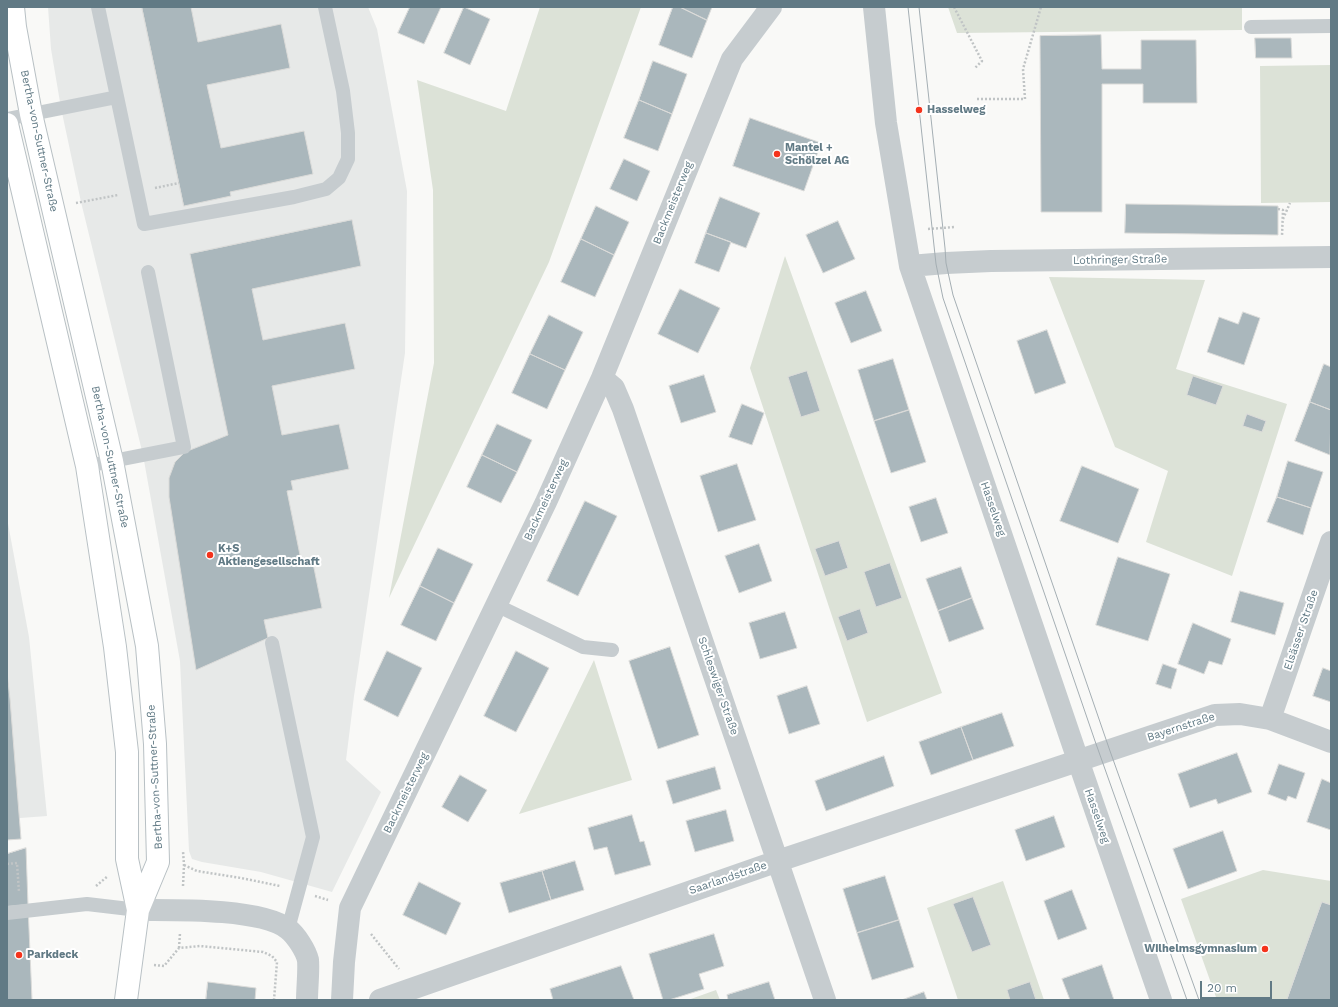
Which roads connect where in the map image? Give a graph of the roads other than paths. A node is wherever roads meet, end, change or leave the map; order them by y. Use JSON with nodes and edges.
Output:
{"nodes":[{"id":1,"x":13,"y":7,"type":"edge"},
{"id":2,"x":98,"y":7,"type":"edge"},
{"id":3,"x":325,"y":7,"type":"edge"},
{"id":4,"x":772,"y":7,"type":"edge"},
{"id":5,"x":874,"y":7,"type":"edge"},
{"id":6,"x":1331,"y":26,"type":"edge"},
{"id":7,"x":1251,"y":27,"type":"dead end"},
{"id":8,"x":116,"y":97,"type":"junction"},
{"id":9,"x":31,"y":114,"type":"junction"},
{"id":10,"x":7,"y":119,"type":"edge"},
{"id":11,"x":7,"y":124,"type":"edge"},
{"id":12,"x":1331,"y":257,"type":"edge"},
{"id":13,"x":910,"y":266,"type":"junction"},
{"id":14,"x":148,"y":272,"type":"dead end"},
{"id":15,"x":602,"y":378,"type":"junction"},
{"id":16,"x":112,"y":461,"type":"junction"},
{"id":17,"x":87,"y":466,"type":"junction"},
{"id":18,"x":1331,"y":542,"type":"edge"},
{"id":19,"x":496,"y":605,"type":"junction"},
{"id":20,"x":272,"y":643,"type":"dead end"},
{"id":21,"x":612,"y":650,"type":"dead end"},
{"id":22,"x":1270,"y":719,"type":"junction"},
{"id":23,"x":1331,"y":742,"type":"edge"},
{"id":24,"x":1078,"y":760,"type":"junction"},
{"id":25,"x":778,"y":861,"type":"junction"},
{"id":26,"x":138,"y":910,"type":"junction"},
{"id":27,"x":7,"y":913,"type":"edge"},
{"id":28,"x":288,"y":929,"type":"junction"},
{"id":29,"x":126,"y":1000,"type":"edge"},
{"id":30,"x":307,"y":1000,"type":"edge"},
{"id":31,"x":342,"y":1000,"type":"edge"},
{"id":32,"x":380,"y":1000,"type":"edge"},
{"id":33,"x":825,"y":1000,"type":"edge"},
{"id":34,"x":1161,"y":1000,"type":"edge"}],
"edges":[{"from":1,"to":9,"type":"main road","name":"Bertha-von-Suttner-Straße"},
{"from":2,"to":8,"type":"lane"},
{"from":3,"to":8,"type":"lane"},
{"from":4,"to":15,"type":"street","name":"Backmeisterweg"},
{"from":5,"to":13,"type":"street","name":"Hasselweg"},
{"from":6,"to":7,"type":"lane"},
{"from":8,"to":9,"type":"lane"},
{"from":9,"to":10,"type":"lane"},
{"from":9,"to":16,"type":"main road","name":"Bertha-von-Suttner-Straße"},
{"from":11,"to":17,"type":"main road","name":"Bertha-von-Suttner-Straße"},
{"from":12,"to":13,"type":"street","name":"Lothringer Straße"},
{"from":13,"to":24,"type":"street","name":"Hasselweg"},
{"from":14,"to":16,"type":"lane"},
{"from":15,"to":19,"type":"street","name":"Backmeisterweg"},
{"from":15,"to":25,"type":"street","name":"Schleswiger Straße"},
{"from":16,"to":17,"type":"lane"},
{"from":16,"to":26,"type":"main road","name":"Bertha-von-Suttner-Straße"},
{"from":17,"to":26,"type":"main road","name":"Bertha-von-Suttner-Straße"},
{"from":18,"to":22,"type":"street","name":"Elsässer Straße"},
{"from":19,"to":21,"type":"lane"},
{"from":19,"to":31,"type":"street","name":"Backmeisterweg"},
{"from":20,"to":28,"type":"lane"},
{"from":22,"to":23,"type":"street","name":"Bayernstraße"},
{"from":22,"to":24,"type":"street","name":"Bayernstraße"},
{"from":24,"to":25,"type":"street","name":"Saarlandstraße"},
{"from":24,"to":34,"type":"street","name":"Hasselweg"},
{"from":25,"to":32,"type":"street","name":"Saarlandstraße"},
{"from":25,"to":33,"type":"street","name":"Schleswiger Straße"},
{"from":26,"to":27,"type":"lane"},
{"from":26,"to":28,"type":"street"},
{"from":26,"to":29,"type":"main road","name":"Bertha-von-Suttner-Straße"},
{"from":28,"to":30,"type":"street"}]}
